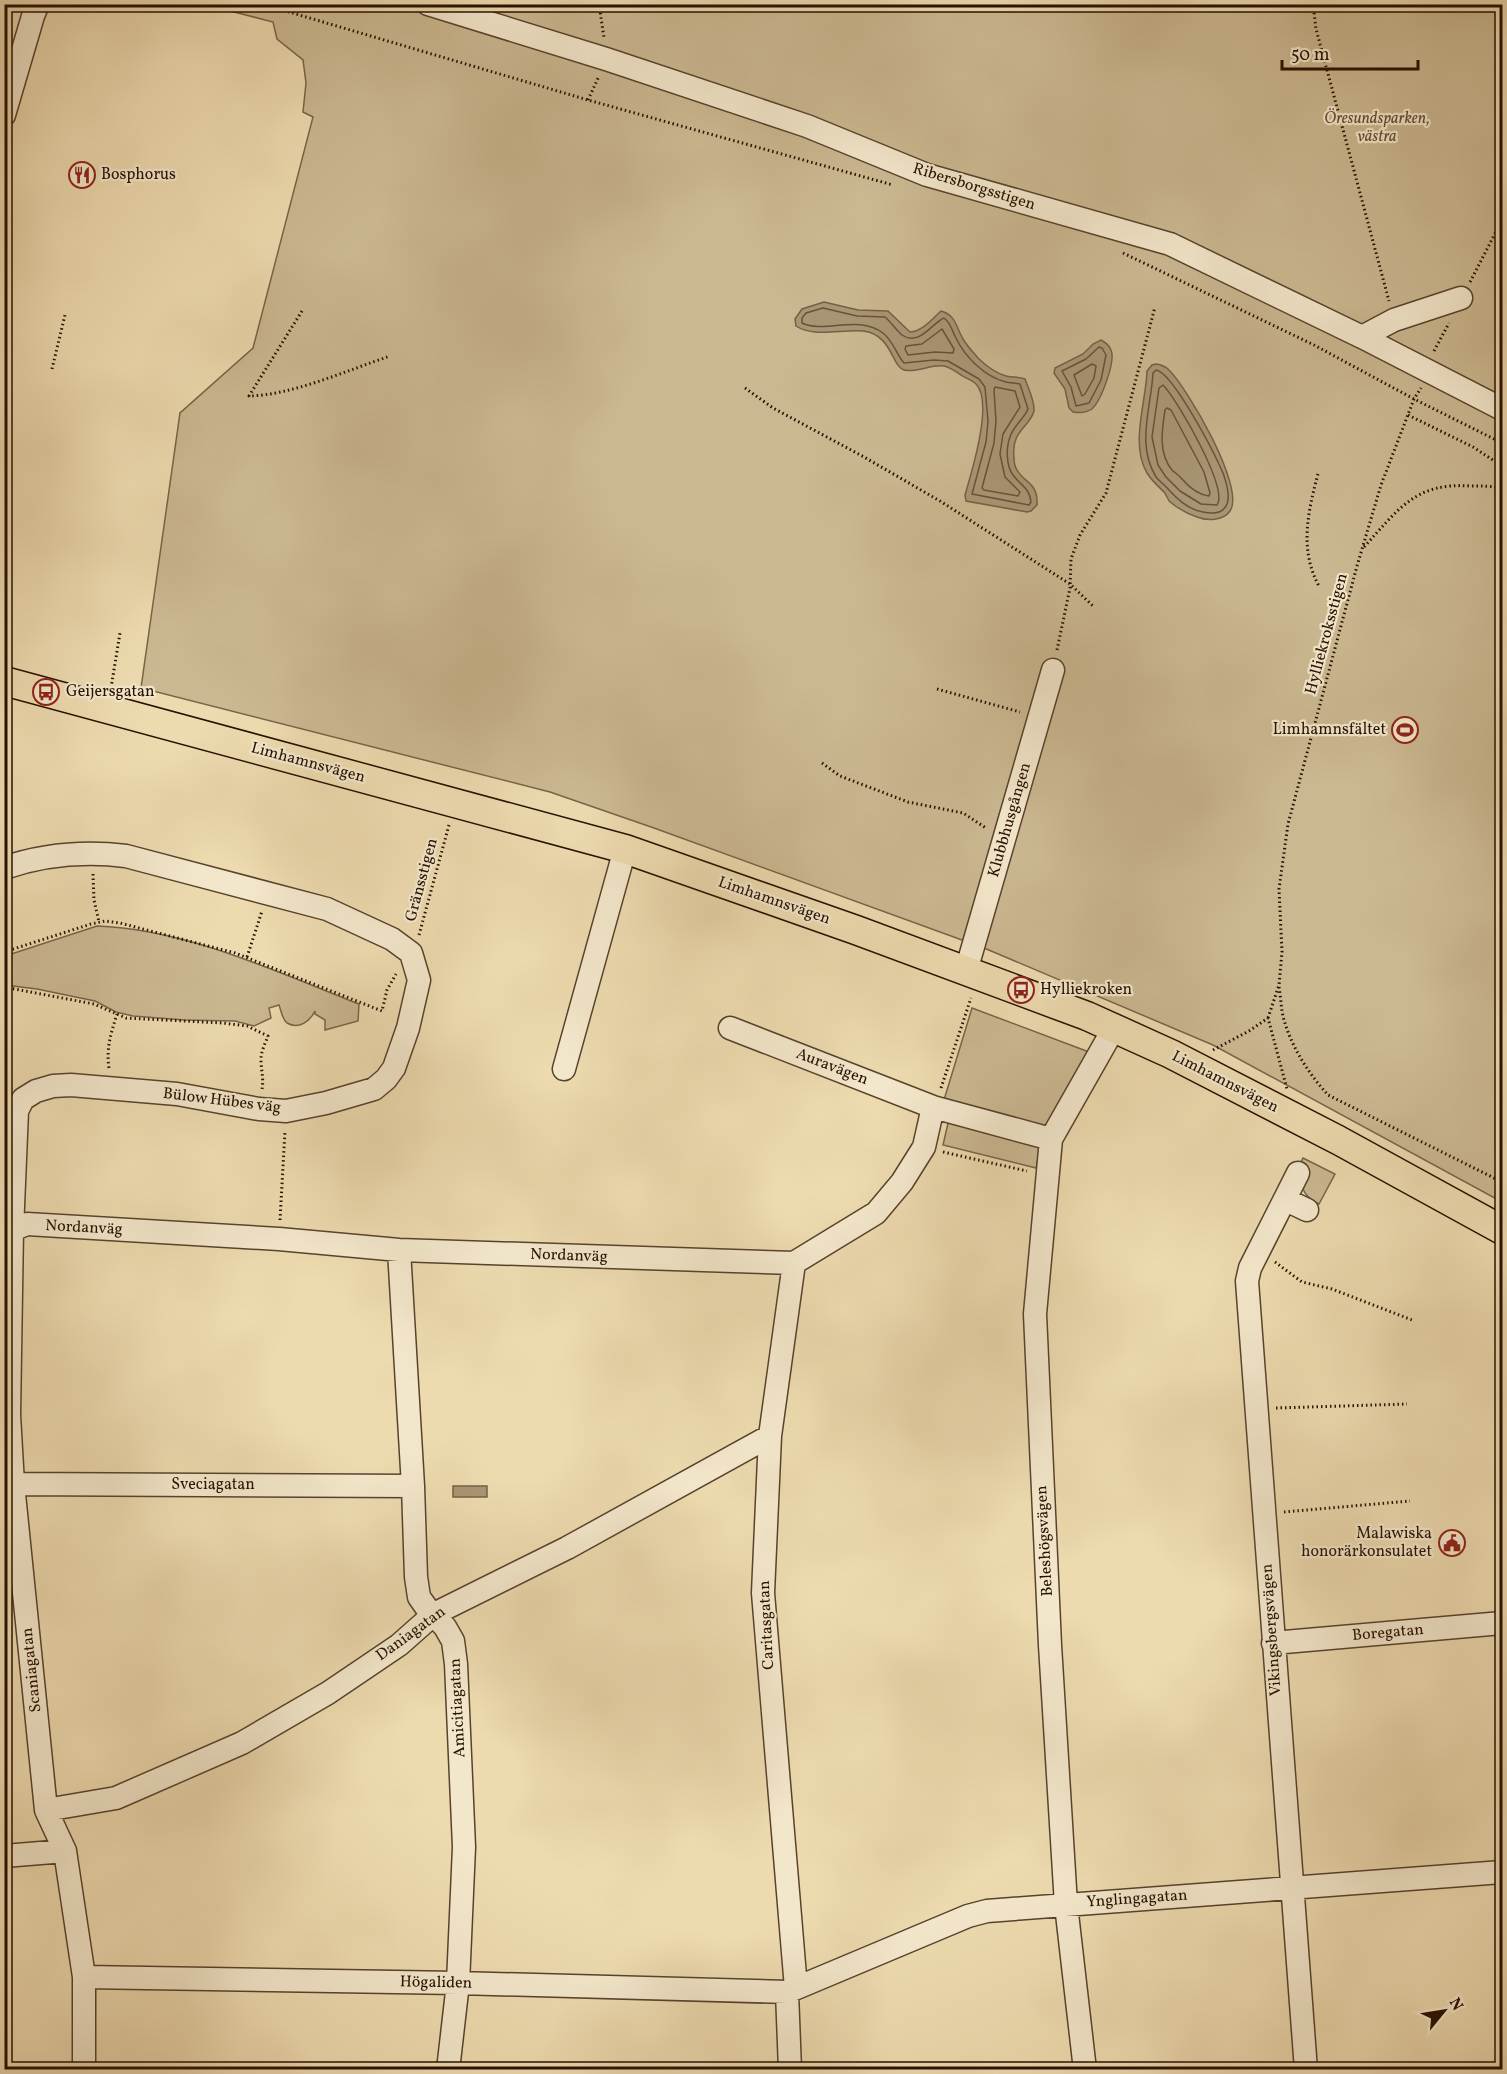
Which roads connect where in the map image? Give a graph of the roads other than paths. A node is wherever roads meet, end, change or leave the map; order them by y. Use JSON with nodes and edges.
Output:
{"nodes":[{"id":1,"x":428,"y":4,"type":"edge"},
{"id":2,"x":42,"y":5,"type":"edge"},
{"id":3,"x":4,"y":115,"type":"edge"},
{"id":4,"x":1461,"y":298,"type":"road end"},
{"id":5,"x":1362,"y":337,"type":"junction"},
{"id":6,"x":1503,"y":409,"type":"edge"},
{"id":7,"x":1053,"y":670,"type":"road end"},
{"id":8,"x":4,"y":681,"type":"edge"},
{"id":9,"x":626,"y":849,"type":"junction"},
{"id":10,"x":4,"y":868,"type":"edge"},
{"id":11,"x":969,"y":984,"type":"junction"},
{"id":12,"x":730,"y":1028,"type":"dead end"},
{"id":13,"x":1114,"y":1028,"type":"junction"},
{"id":14,"x":564,"y":1069,"type":"dead end"},
{"id":15,"x":937,"y":1100,"type":"junction"},
{"id":16,"x":11,"y":1111,"type":"edge"},
{"id":17,"x":1051,"y":1139,"type":"junction"},
{"id":18,"x":1298,"y":1173,"type":"dead end"},
{"id":19,"x":1286,"y":1200,"type":"junction"},
{"id":20,"x":1306,"y":1210,"type":"dead end"},
{"id":21,"x":8,"y":1230,"type":"edge"},
{"id":22,"x":1503,"y":1230,"type":"edge"},
{"id":23,"x":399,"y":1250,"type":"junction"},
{"id":24,"x":794,"y":1263,"type":"junction"},
{"id":25,"x":770,"y":1436,"type":"junction"},
{"id":26,"x":13,"y":1484,"type":"junction"},
{"id":27,"x":413,"y":1486,"type":"junction"},
{"id":28,"x":11,"y":1514,"type":"edge"},
{"id":29,"x":434,"y":1614,"type":"junction"},
{"id":30,"x":1503,"y":1623,"type":"edge"},
{"id":31,"x":1273,"y":1643,"type":"junction"},
{"id":32,"x":46,"y":1810,"type":"junction"},
{"id":33,"x":65,"y":1851,"type":"junction"},
{"id":34,"x":4,"y":1856,"type":"edge"},
{"id":35,"x":1503,"y":1872,"type":"edge"},
{"id":36,"x":1292,"y":1887,"type":"junction"},
{"id":37,"x":1066,"y":1905,"type":"junction"},
{"id":38,"x":84,"y":1977,"type":"junction"},
{"id":39,"x":458,"y":1983,"type":"junction"},
{"id":40,"x":791,"y":1990,"type":"junction"},
{"id":41,"x":84,"y":2070,"type":"edge"},
{"id":42,"x":448,"y":2070,"type":"edge"},
{"id":43,"x":790,"y":2070,"type":"edge"},
{"id":44,"x":1085,"y":2070,"type":"edge"},
{"id":45,"x":1306,"y":2070,"type":"edge"}],
"edges":[{"from":1,"to":5,"type":"street","name":"Ribersborgsstigen"},
{"from":2,"to":3,"type":"street"},
{"from":4,"to":5,"type":"street"},
{"from":5,"to":6,"type":"street","name":"Ribersborgsstigen"},
{"from":7,"to":11,"type":"street","name":"Klubbhusgången"},
{"from":8,"to":9,"type":"main road","name":"Limhamnsvägen"},
{"from":9,"to":11,"type":"main road","name":"Limhamnsvägen"},
{"from":9,"to":14,"type":"street"},
{"from":10,"to":16,"type":"street","name":"Bülow Hübes väg"},
{"from":11,"to":13,"type":"main road","name":"Limhamnsvägen"},
{"from":12,"to":15,"type":"street","name":"Auravägen"},
{"from":13,"to":17,"type":"street","name":"Beleshögsvägen"},
{"from":13,"to":22,"type":"main road","name":"Limhamnsvägen"},
{"from":15,"to":17,"type":"street"},
{"from":15,"to":24,"type":"street"},
{"from":16,"to":21,"type":"street","name":"Bülow Hübes väg"},
{"from":17,"to":37,"type":"street","name":"Beleshögsvägen"},
{"from":18,"to":19,"type":"street","name":"Vikingsbergsvägen"},
{"from":19,"to":20,"type":"street"},
{"from":19,"to":31,"type":"street","name":"Vikingsbergsvägen"},
{"from":21,"to":23,"type":"street","name":"Nordanväg"},
{"from":21,"to":26,"type":"street","name":"Scaniagatan"},
{"from":23,"to":24,"type":"street","name":"Nordanväg"},
{"from":23,"to":27,"type":"street","name":"Amicitiagatan"},
{"from":24,"to":25,"type":"street","name":"Caritasgatan"},
{"from":25,"to":29,"type":"street","name":"Daniagatan"},
{"from":25,"to":40,"type":"street","name":"Caritasgatan"},
{"from":26,"to":27,"type":"street","name":"Sveciagatan"},
{"from":26,"to":28,"type":"street","name":"Scaniagatan"},
{"from":27,"to":29,"type":"street","name":"Amicitiagatan"},
{"from":28,"to":32,"type":"street","name":"Scaniagatan"},
{"from":29,"to":32,"type":"street","name":"Daniagatan"},
{"from":29,"to":39,"type":"street","name":"Amicitiagatan"},
{"from":30,"to":31,"type":"street","name":"Boregatan"},
{"from":31,"to":36,"type":"street","name":"Vikingsbergsvägen"},
{"from":32,"to":33,"type":"street","name":"Scaniagatan"},
{"from":33,"to":34,"type":"street"},
{"from":33,"to":38,"type":"street","name":"Scaniagatan"},
{"from":35,"to":36,"type":"street","name":"Ynglingagatan"},
{"from":36,"to":37,"type":"street","name":"Ynglingagatan"},
{"from":36,"to":45,"type":"street","name":"Vikingsbergsvägen"},
{"from":37,"to":40,"type":"street","name":"Ynglingagatan"},
{"from":37,"to":44,"type":"street","name":"Beleshögsvägen"},
{"from":38,"to":39,"type":"street","name":"Högaliden"},
{"from":38,"to":41,"type":"street","name":"Scaniagatan"},
{"from":39,"to":40,"type":"street","name":"Högaliden"},
{"from":39,"to":42,"type":"street","name":"Amicitiagatan"},
{"from":40,"to":43,"type":"street","name":"Caritasgatan"}]}
